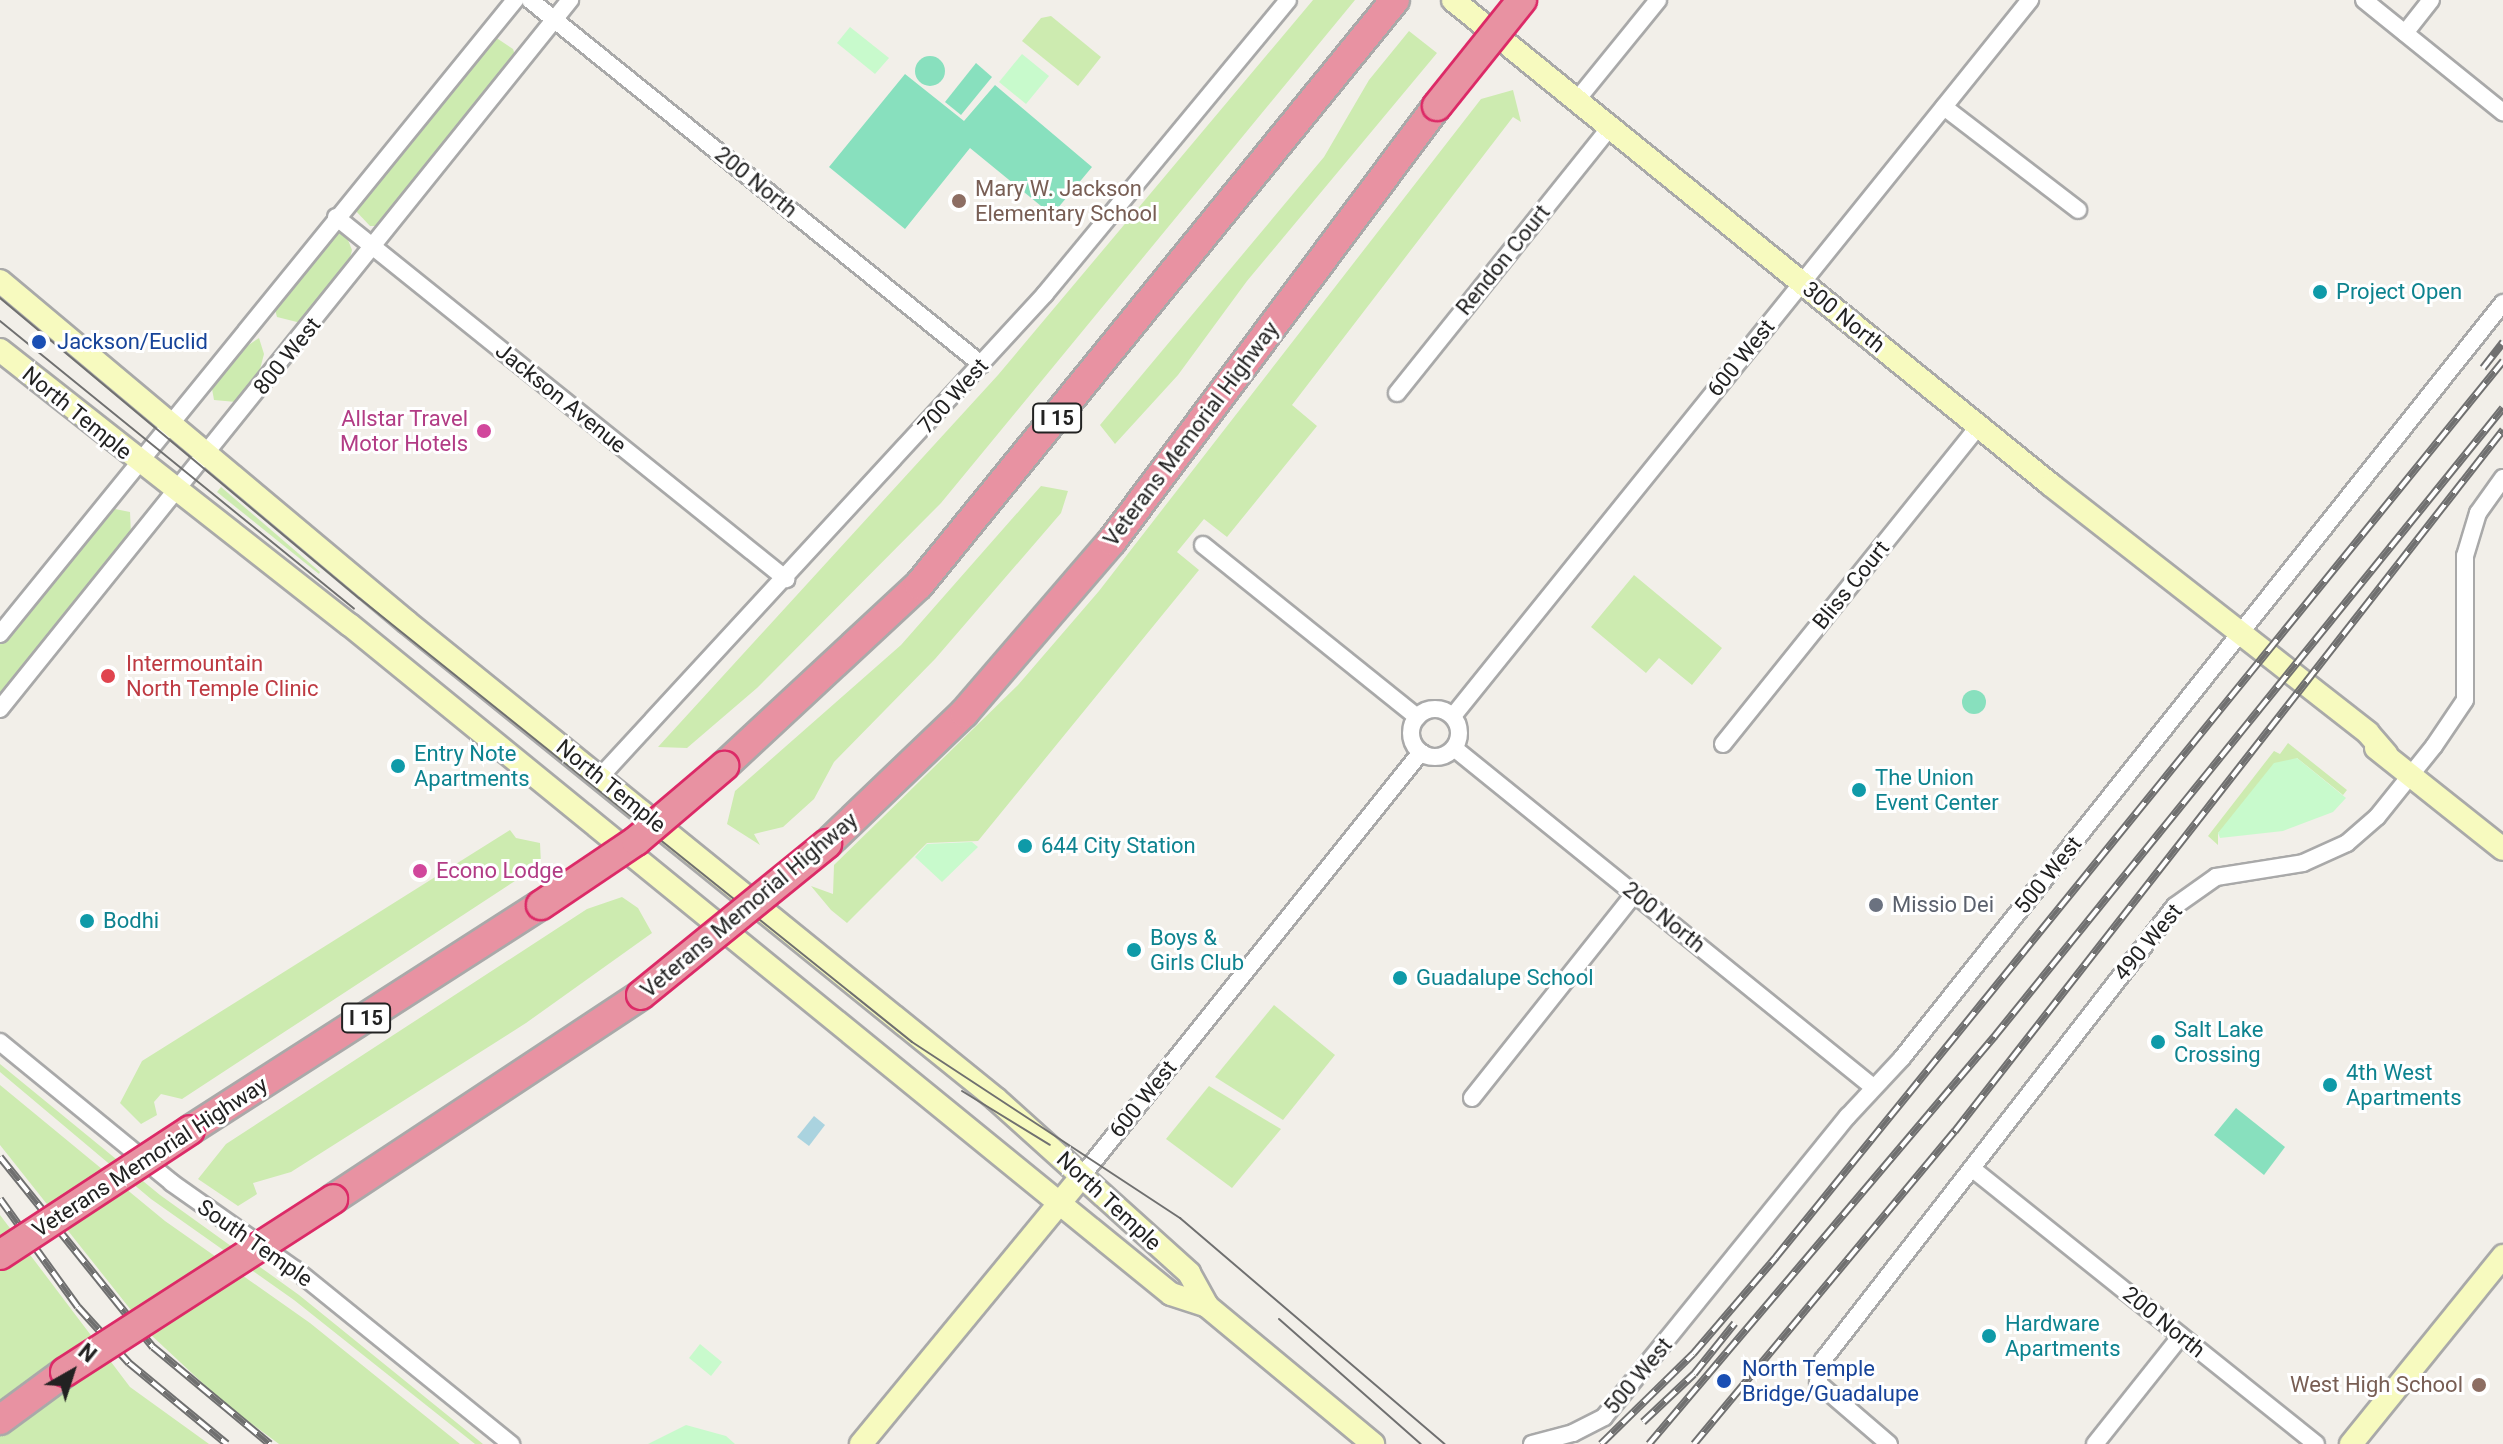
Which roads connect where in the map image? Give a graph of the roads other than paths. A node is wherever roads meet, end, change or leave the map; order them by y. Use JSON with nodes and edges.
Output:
{"nodes":[{"id":1,"x":515,"y":0,"type":"edge"},
{"id":2,"x":530,"y":0,"type":"edge"},
{"id":3,"x":570,"y":0,"type":"edge"},
{"id":4,"x":1288,"y":0,"type":"edge"},
{"id":5,"x":1395,"y":0,"type":"edge"},
{"id":6,"x":1453,"y":0,"type":"edge"},
{"id":7,"x":1522,"y":0,"type":"edge"},
{"id":8,"x":1658,"y":0,"type":"edge"},
{"id":9,"x":2030,"y":0,"type":"edge"},
{"id":10,"x":2364,"y":0,"type":"edge"},
{"id":11,"x":2431,"y":0,"type":"edge"},
{"id":12,"x":554,"y":19,"type":"junction"},
{"id":13,"x":2405,"y":33,"type":"junction"},
{"id":14,"x":1576,"y":101,"type":"junction"},
{"id":15,"x":1944,"y":107,"type":"junction"},
{"id":16,"x":2503,"y":112,"type":"edge"},
{"id":17,"x":1610,"y":127,"type":"junction"},
{"id":18,"x":2078,"y":210,"type":"dead end"},
{"id":19,"x":336,"y":217,"type":"junction"},
{"id":20,"x":374,"y":248,"type":"junction"},
{"id":21,"x":0,"y":281,"type":"edge"},
{"id":22,"x":1802,"y":283,"type":"junction"},
{"id":23,"x":2503,"y":303,"type":"edge"},
{"id":24,"x":0,"y":350,"type":"edge"},
{"id":25,"x":981,"y":364,"type":"junction"},
{"id":26,"x":1397,"y":393,"type":"dead end"},
{"id":27,"x":173,"y":424,"type":"junction"},
{"id":28,"x":1979,"y":426,"type":"junction"},
{"id":29,"x":209,"y":452,"type":"junction"},
{"id":30,"x":140,"y":464,"type":"junction"},
{"id":31,"x":2503,"y":478,"type":"edge"},
{"id":32,"x":176,"y":493,"type":"junction"},
{"id":33,"x":1203,"y":545,"type":"dead end"},
{"id":34,"x":786,"y":579,"type":"junction"},
{"id":35,"x":2237,"y":633,"type":"junction"},
{"id":36,"x":0,"y":634,"type":"edge"},
{"id":37,"x":0,"y":709,"type":"edge"},
{"id":38,"x":1453,"y":716,"type":"junction"},
{"id":39,"x":1417,"y":717,"type":"junction"},
{"id":40,"x":1723,"y":744,"type":"dead end"},
{"id":41,"x":1454,"y":748,"type":"junction"},
{"id":42,"x":1421,"y":752,"type":"junction"},
{"id":43,"x":2411,"y":774,"type":"junction"},
{"id":44,"x":600,"y":777,"type":"junction"},
{"id":45,"x":2503,"y":849,"type":"edge"},
{"id":46,"x":1634,"y":894,"type":"junction"},
{"id":47,"x":0,"y":1042,"type":"edge"},
{"id":48,"x":1873,"y":1087,"type":"junction"},
{"id":49,"x":1472,"y":1098,"type":"dead end"},
{"id":50,"x":1974,"y":1170,"type":"junction"},
{"id":51,"x":1081,"y":1177,"type":"junction"},
{"id":52,"x":1060,"y":1204,"type":"junction"},
{"id":53,"x":0,"y":1255,"type":"edge"},
{"id":54,"x":2503,"y":1256,"type":"edge"},
{"id":55,"x":1207,"y":1306,"type":"junction"},
{"id":56,"x":2181,"y":1336,"type":"junction"},
{"id":57,"x":65,"y":1372,"type":"junction"},
{"id":58,"x":0,"y":1413,"type":"edge"},
{"id":59,"x":0,"y":1420,"type":"edge"},
{"id":60,"x":1367,"y":1440,"type":"edge"},
{"id":61,"x":511,"y":1444,"type":"edge"},
{"id":62,"x":861,"y":1444,"type":"edge"},
{"id":63,"x":1532,"y":1444,"type":"edge"},
{"id":64,"x":1889,"y":1444,"type":"edge"},
{"id":65,"x":2095,"y":1444,"type":"edge"},
{"id":66,"x":2316,"y":1444,"type":"edge"},
{"id":67,"x":2351,"y":1444,"type":"edge"}],
"edges":[{"from":1,"to":19,"type":"street"},
{"from":2,"to":12,"type":"street","name":"200 North"},
{"from":3,"to":12,"type":"street","name":"800 West"},
{"from":4,"to":25,"type":"street","name":"700 West"},
{"from":5,"to":53,"type":"highway","name":"Veterans Memorial Highway","number":"I 15","bridge":true},
{"from":6,"to":14,"type":"main road","name":"300 North"},
{"from":7,"to":57,"type":"highway","name":"Veterans Memorial Highway","bridge":true},
{"from":8,"to":14,"type":"street"},
{"from":9,"to":15,"type":"street","name":"600 West"},
{"from":10,"to":13,"type":"street"},
{"from":11,"to":13,"type":"street"},
{"from":12,"to":20,"type":"street","name":"800 West"},
{"from":12,"to":25,"type":"street","name":"200 North"},
{"from":13,"to":16,"type":"street"},
{"from":14,"to":17,"type":"main road","name":"300 North"},
{"from":15,"to":18,"type":"street"},
{"from":15,"to":22,"type":"street","name":"600 West"},
{"from":17,"to":22,"type":"main road","name":"300 North"},
{"from":17,"to":26,"type":"street","name":"Rendon Court"},
{"from":19,"to":20,"type":"street","name":"Jackson Avenue"},
{"from":19,"to":27,"type":"street"},
{"from":20,"to":29,"type":"street","name":"800 West"},
{"from":20,"to":34,"type":"street","name":"Jackson Avenue"},
{"from":21,"to":27,"type":"main road","name":"North Temple"},
{"from":22,"to":28,"type":"main road","name":"300 North"},
{"from":22,"to":38,"type":"street","name":"600 West"},
{"from":23,"to":35,"type":"street","name":"500 West"},
{"from":24,"to":30,"type":"main road","name":"North Temple"},
{"from":25,"to":34,"type":"street","name":"700 West"},
{"from":27,"to":29,"type":"main road","name":"North Temple"},
{"from":27,"to":30,"type":"street"},
{"from":28,"to":35,"type":"main road","name":"300 North"},
{"from":28,"to":40,"type":"street","name":"Bliss Court"},
{"from":29,"to":32,"type":"street","name":"800 West"},
{"from":29,"to":44,"type":"main road","name":"North Temple"},
{"from":30,"to":32,"type":"main road","name":"North Temple"},
{"from":30,"to":36,"type":"street"},
{"from":31,"to":43,"type":"street","name":"490 West"},
{"from":32,"to":37,"type":"street","name":"800 West"},
{"from":32,"to":52,"type":"main road","name":"North Temple"},
{"from":33,"to":39,"type":"street"},
{"from":34,"to":44,"type":"street","name":"700 West"},
{"from":35,"to":43,"type":"main road","name":"300 North"},
{"from":35,"to":48,"type":"street","name":"500 West"},
{"from":38,"to":39,"type":"street"},
{"from":38,"to":41,"type":"street"},
{"from":39,"to":42,"type":"street"},
{"from":41,"to":42,"type":"street"},
{"from":41,"to":46,"type":"street","name":"200 North"},
{"from":42,"to":51,"type":"street","name":"600 West"},
{"from":43,"to":45,"type":"main road","name":"300 North"},
{"from":43,"to":50,"type":"street","name":"490 West"},
{"from":44,"to":51,"type":"main road","name":"North Temple"},
{"from":46,"to":48,"type":"street","name":"200 North"},
{"from":46,"to":49,"type":"street"},
{"from":47,"to":61,"type":"street","name":"South Temple"},
{"from":48,"to":63,"type":"street","name":"500 West"},
{"from":50,"to":56,"type":"street","name":"200 North"},
{"from":50,"to":64,"type":"street","name":"490 West"},
{"from":51,"to":52,"type":"main road","name":"600 West"},
{"from":51,"to":55,"type":"main road","name":"North Temple"},
{"from":52,"to":55,"type":"main road","name":"North Temple"},
{"from":52,"to":62,"type":"main road","name":"600 West"},
{"from":54,"to":67,"type":"main road"},
{"from":55,"to":60,"type":"main road","name":"North Temple"},
{"from":56,"to":65,"type":"street"},
{"from":56,"to":66,"type":"street","name":"200 North"},
{"from":57,"to":58,"type":"highway","name":"Veterans Memorial Highway"},
{"from":57,"to":59,"type":"highway"}]}
